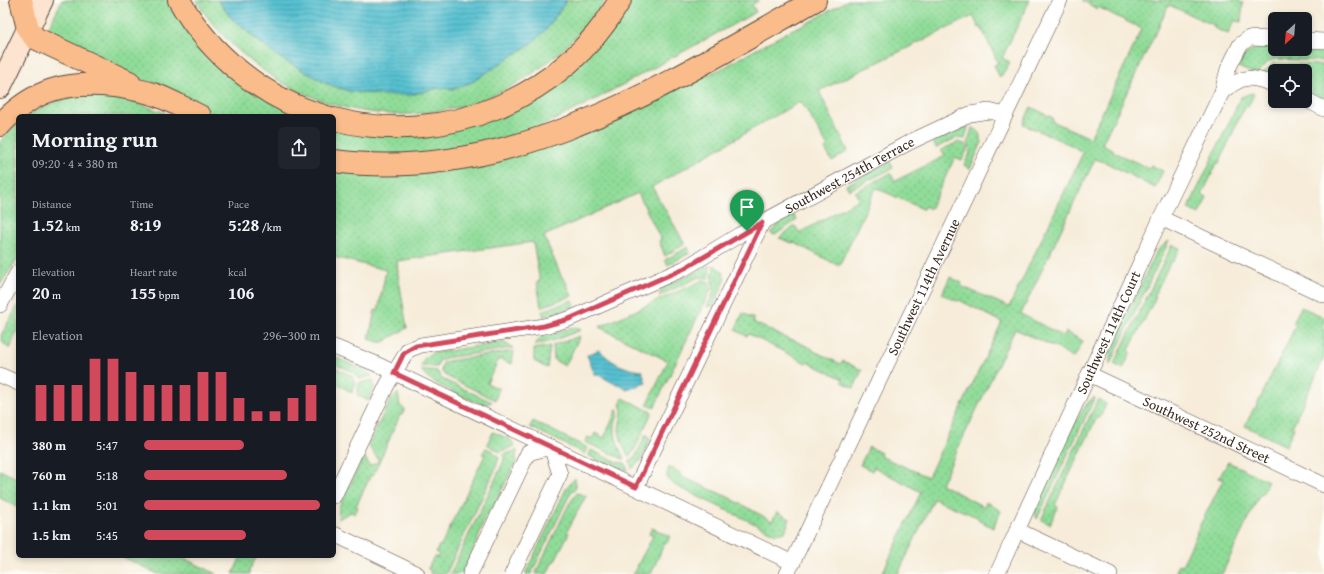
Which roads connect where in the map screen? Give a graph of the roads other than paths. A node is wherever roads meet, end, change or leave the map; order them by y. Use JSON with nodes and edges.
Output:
{"nodes":[{"id":1,"x":21,"y":0,"type":"edge"},
{"id":2,"x":42,"y":0,"type":"edge"},
{"id":3,"x":179,"y":0,"type":"edge"},
{"id":4,"x":620,"y":0,"type":"edge"},
{"id":5,"x":815,"y":0,"type":"edge"},
{"id":6,"x":1060,"y":0,"type":"edge"},
{"id":7,"x":28,"y":29,"type":"junction"},
{"id":8,"x":1268,"y":39,"type":"edge"},
{"id":9,"x":1312,"y":40,"type":"edge"},
{"id":10,"x":1324,"y":41,"type":"edge"},
{"id":11,"x":1268,"y":83,"type":"edge"},
{"id":12,"x":0,"y":87,"type":"edge"},
{"id":13,"x":1222,"y":92,"type":"junction"},
{"id":14,"x":153,"y":94,"type":"junction"},
{"id":15,"x":1312,"y":102,"type":"edge"},
{"id":16,"x":1324,"y":108,"type":"edge"},
{"id":17,"x":196,"y":114,"type":"edge"},
{"id":18,"x":319,"y":114,"type":"edge"},
{"id":19,"x":1005,"y":116,"type":"junction"},
{"id":20,"x":336,"y":119,"type":"edge"},
{"id":21,"x":0,"y":125,"type":"edge"},
{"id":22,"x":336,"y":161,"type":"edge"},
{"id":23,"x":1162,"y":218,"type":"junction"},
{"id":24,"x":762,"y":223,"type":"junction"},
{"id":25,"x":16,"y":276,"type":"edge"},
{"id":26,"x":1324,"y":295,"type":"edge"},
{"id":27,"x":0,"y":305,"type":"edge"},
{"id":28,"x":336,"y":348,"type":"edge"},
{"id":29,"x":394,"y":373,"type":"junction"},
{"id":30,"x":1089,"y":374,"type":"junction"},
{"id":31,"x":0,"y":375,"type":"edge"},
{"id":32,"x":16,"y":382,"type":"edge"},
{"id":33,"x":551,"y":447,"type":"junction"},
{"id":34,"x":1324,"y":485,"type":"edge"},
{"id":35,"x":636,"y":487,"type":"junction"},
{"id":36,"x":336,"y":492,"type":"edge"},
{"id":37,"x":1017,"y":530,"type":"junction"},
{"id":38,"x":336,"y":535,"type":"edge"},
{"id":39,"x":790,"y":568,"type":"edge"},
{"id":40,"x":417,"y":574,"type":"edge"},
{"id":41,"x":470,"y":574,"type":"edge"},
{"id":42,"x":512,"y":574,"type":"edge"},
{"id":43,"x":997,"y":574,"type":"edge"},
{"id":44,"x":1110,"y":574,"type":"edge"}],
"edges":[{"from":1,"to":7,"type":"highway"},
{"from":2,"to":7,"type":"main road"},
{"from":3,"to":18,"type":"highway"},
{"from":4,"to":20,"type":"highway"},
{"from":5,"to":22,"type":"highway"},
{"from":6,"to":19,"type":"street","name":"Southwest 114th Avernue"},
{"from":7,"to":12,"type":"main road"},
{"from":7,"to":14,"type":"highway"},
{"from":8,"to":13,"type":"street","name":"Southwest 114th Court"},
{"from":9,"to":10,"type":"street"},
{"from":11,"to":13,"type":"street"},
{"from":13,"to":23,"type":"street","name":"Southwest 114th Court"},
{"from":14,"to":17,"type":"highway"},
{"from":14,"to":21,"type":"highway"},
{"from":15,"to":16,"type":"street"},
{"from":19,"to":24,"type":"street","name":"Southwest 254th Terrace"},
{"from":19,"to":39,"type":"street","name":"Southwest 114th Avernue"},
{"from":23,"to":26,"type":"street"},
{"from":23,"to":30,"type":"street","name":"Southwest 114th Court"},
{"from":24,"to":29,"type":"street","name":"Southwest 254th Terrace"},
{"from":24,"to":35,"type":"street"},
{"from":25,"to":27,"type":"street"},
{"from":28,"to":29,"type":"street"},
{"from":29,"to":33,"type":"street"},
{"from":29,"to":36,"type":"street","name":"Southwest 254th Terrace"},
{"from":30,"to":34,"type":"street","name":"Southwest 252nd Street"},
{"from":30,"to":37,"type":"street","name":"Southwest 114th Court"},
{"from":31,"to":32,"type":"street"},
{"from":33,"to":35,"type":"street"},
{"from":33,"to":41,"type":"street"},
{"from":33,"to":42,"type":"street"},
{"from":35,"to":39,"type":"street"},
{"from":37,"to":43,"type":"street","name":"Southwest 114th Court"},
{"from":37,"to":44,"type":"street"},
{"from":38,"to":40,"type":"street"}]}
